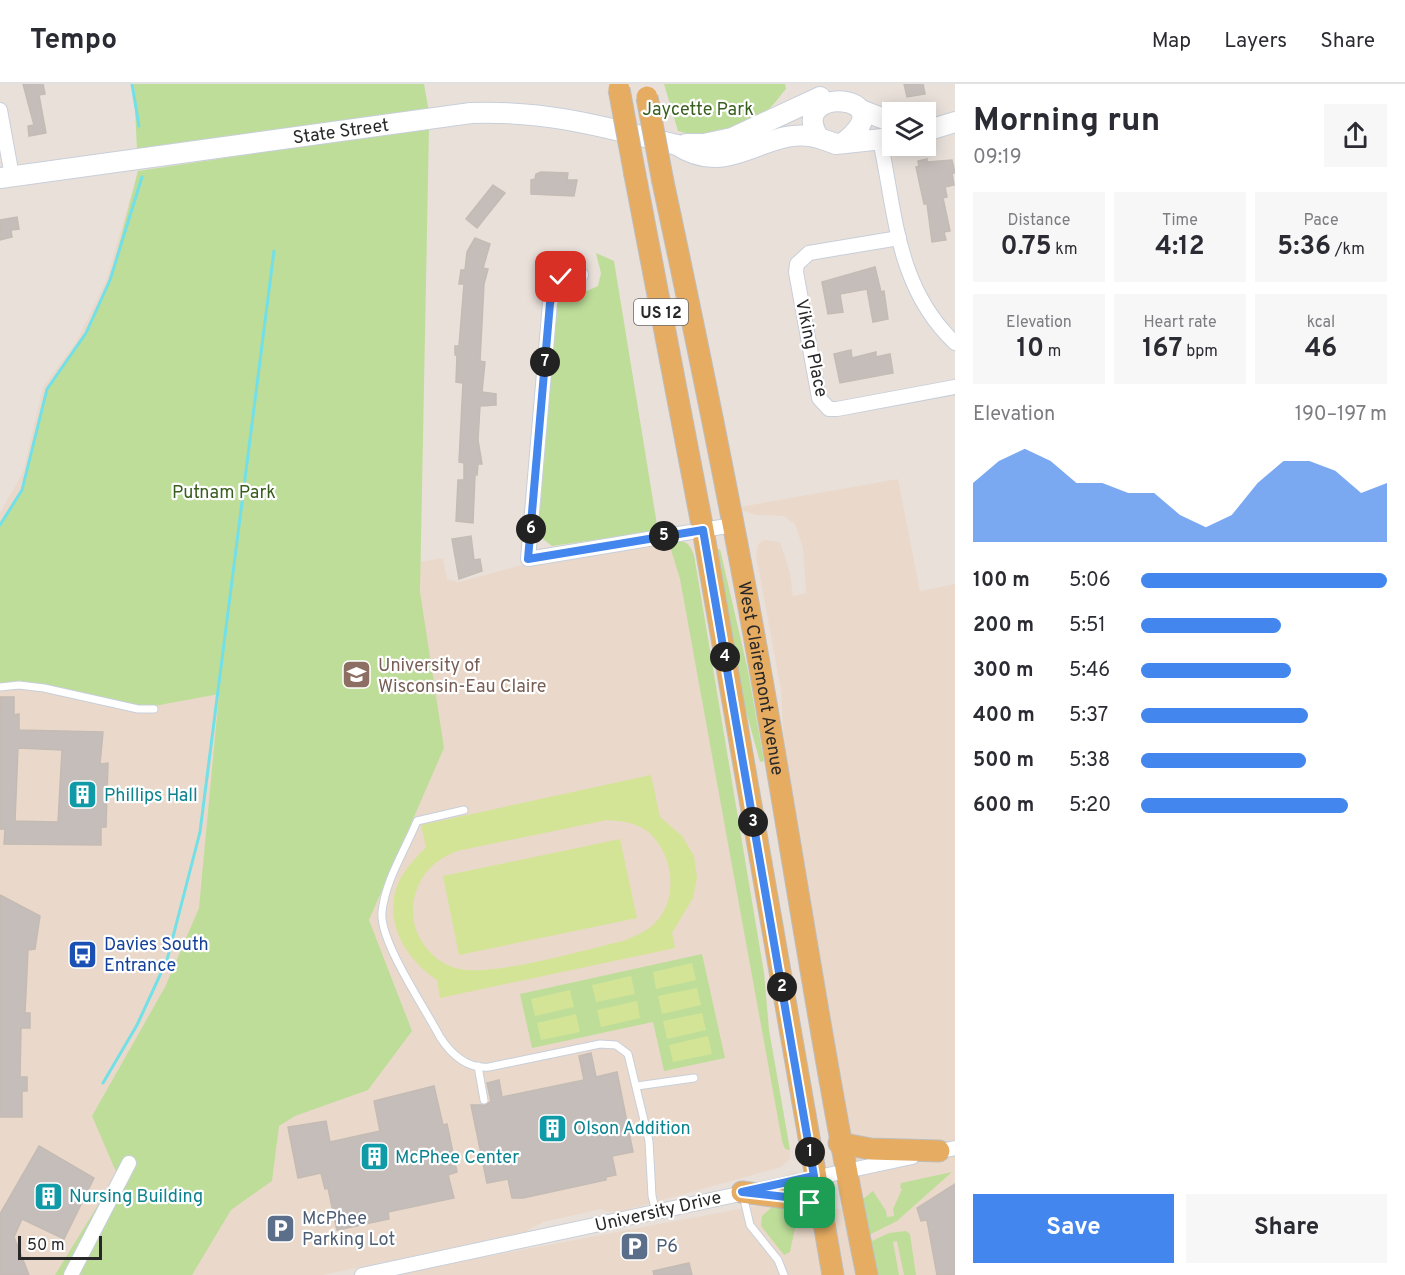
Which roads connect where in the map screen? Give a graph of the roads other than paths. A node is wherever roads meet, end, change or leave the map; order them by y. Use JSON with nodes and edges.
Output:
{"nodes":[{"id":1,"x":858,"y":84,"type":"edge"},
{"id":2,"x":619,"y":86,"type":"edge"},
{"id":3,"x":823,"y":89,"type":"edge"},
{"id":4,"x":646,"y":90,"type":"edge"},
{"id":5,"x":860,"y":107,"type":"junction"},
{"id":6,"x":0,"y":110,"type":"edge"},
{"id":7,"x":882,"y":117,"type":"edge"},
{"id":8,"x":819,"y":138,"type":"junction"},
{"id":9,"x":882,"y":139,"type":"edge"},
{"id":10,"x":843,"y":143,"type":"junction"},
{"id":11,"x":677,"y":146,"type":"junction"},
{"id":12,"x":888,"y":156,"type":"edge"},
{"id":13,"x":6,"y":177,"type":"edge"},
{"id":14,"x":899,"y":238,"type":"junction"},
{"id":15,"x":582,"y":275,"type":"dead end"},
{"id":16,"x":955,"y":343,"type":"edge"},
{"id":17,"x":955,"y":387,"type":"edge"},
{"id":18,"x":734,"y":525,"type":"junction"},
{"id":19,"x":703,"y":530,"type":"junction"},
{"id":20,"x":0,"y":687,"type":"edge"},
{"id":21,"x":154,"y":709,"type":"dead end"},
{"id":22,"x":464,"y":810,"type":"dead end"},
{"id":23,"x":478,"y":1066,"type":"junction"},
{"id":24,"x":694,"y":1078,"type":"dead end"},
{"id":25,"x":637,"y":1086,"type":"junction"},
{"id":26,"x":484,"y":1100,"type":"dead end"},
{"id":27,"x":839,"y":1143,"type":"junction"},
{"id":28,"x":947,"y":1150,"type":"edge"},
{"id":29,"x":129,"y":1163,"type":"dead end"},
{"id":30,"x":845,"y":1170,"type":"junction"},
{"id":31,"x":814,"y":1176,"type":"junction"},
{"id":32,"x":742,"y":1192,"type":"junction"},
{"id":33,"x":656,"y":1212,"type":"junction"},
{"id":34,"x":823,"y":1221,"type":"junction"},
{"id":35,"x":71,"y":1275,"type":"edge"},
{"id":36,"x":362,"y":1275,"type":"edge"},
{"id":37,"x":784,"y":1275,"type":"edge"},
{"id":38,"x":833,"y":1275,"type":"edge"},
{"id":39,"x":846,"y":1275,"type":"edge"},
{"id":40,"x":867,"y":1275,"type":"edge"}],
"edges":[{"from":1,"to":5,"type":"main road"},
{"from":2,"to":19,"type":"main road","name":"West Clairemont Avenue","number":"US 12","bridge":true},
{"from":3,"to":5,"type":"main road"},
{"from":3,"to":8,"type":"main road"},
{"from":3,"to":11,"type":"main road","name":"State Street"},
{"from":4,"to":18,"type":"main road","name":"West Clairemont Avenue","number":"US 12","bridge":true},
{"from":5,"to":7,"type":"main road"},
{"from":5,"to":10,"type":"main road"},
{"from":6,"to":13,"type":"street"},
{"from":8,"to":10,"type":"main road"},
{"from":8,"to":11,"type":"main road","name":"State Street"},
{"from":9,"to":10,"type":"main road"},
{"from":11,"to":13,"type":"main road","name":"State Street"},
{"from":12,"to":14,"type":"street"},
{"from":14,"to":16,"type":"street"},
{"from":14,"to":17,"type":"street","name":"Viking Place"},
{"from":15,"to":19,"type":"street"},
{"from":18,"to":19,"type":"street"},
{"from":18,"to":27,"type":"main road","name":"West Clairemont Avenue","number":"US 12"},
{"from":19,"to":31,"type":"main road","name":"West Clairemont Avenue","number":"US 12"},
{"from":20,"to":21,"type":"lane"},
{"from":22,"to":23,"type":"lane"},
{"from":23,"to":25,"type":"lane"},
{"from":23,"to":26,"type":"lane"},
{"from":24,"to":25,"type":"lane"},
{"from":25,"to":33,"type":"lane"},
{"from":27,"to":28,"type":"main road"},
{"from":27,"to":30,"type":"main road","name":"West Clairemont Avenue","number":"US 12"},
{"from":28,"to":30,"type":"street","name":"University Drive"},
{"from":29,"to":35,"type":"street"},
{"from":30,"to":31,"type":"street","name":"University Drive"},
{"from":30,"to":40,"type":"main road","name":"West Clairemont Avenue","number":"US 12"},
{"from":31,"to":32,"type":"street","name":"University Drive"},
{"from":31,"to":34,"type":"main road","name":"West Clairemont Avenue","number":"US 12"},
{"from":31,"to":39,"type":"main road"},
{"from":32,"to":33,"type":"street","name":"University Drive"},
{"from":32,"to":34,"type":"main road"},
{"from":32,"to":37,"type":"lane"},
{"from":33,"to":36,"type":"street","name":"University Drive"},
{"from":34,"to":38,"type":"main road","name":"West Clairemont Avenue","number":"US 12"}]}
